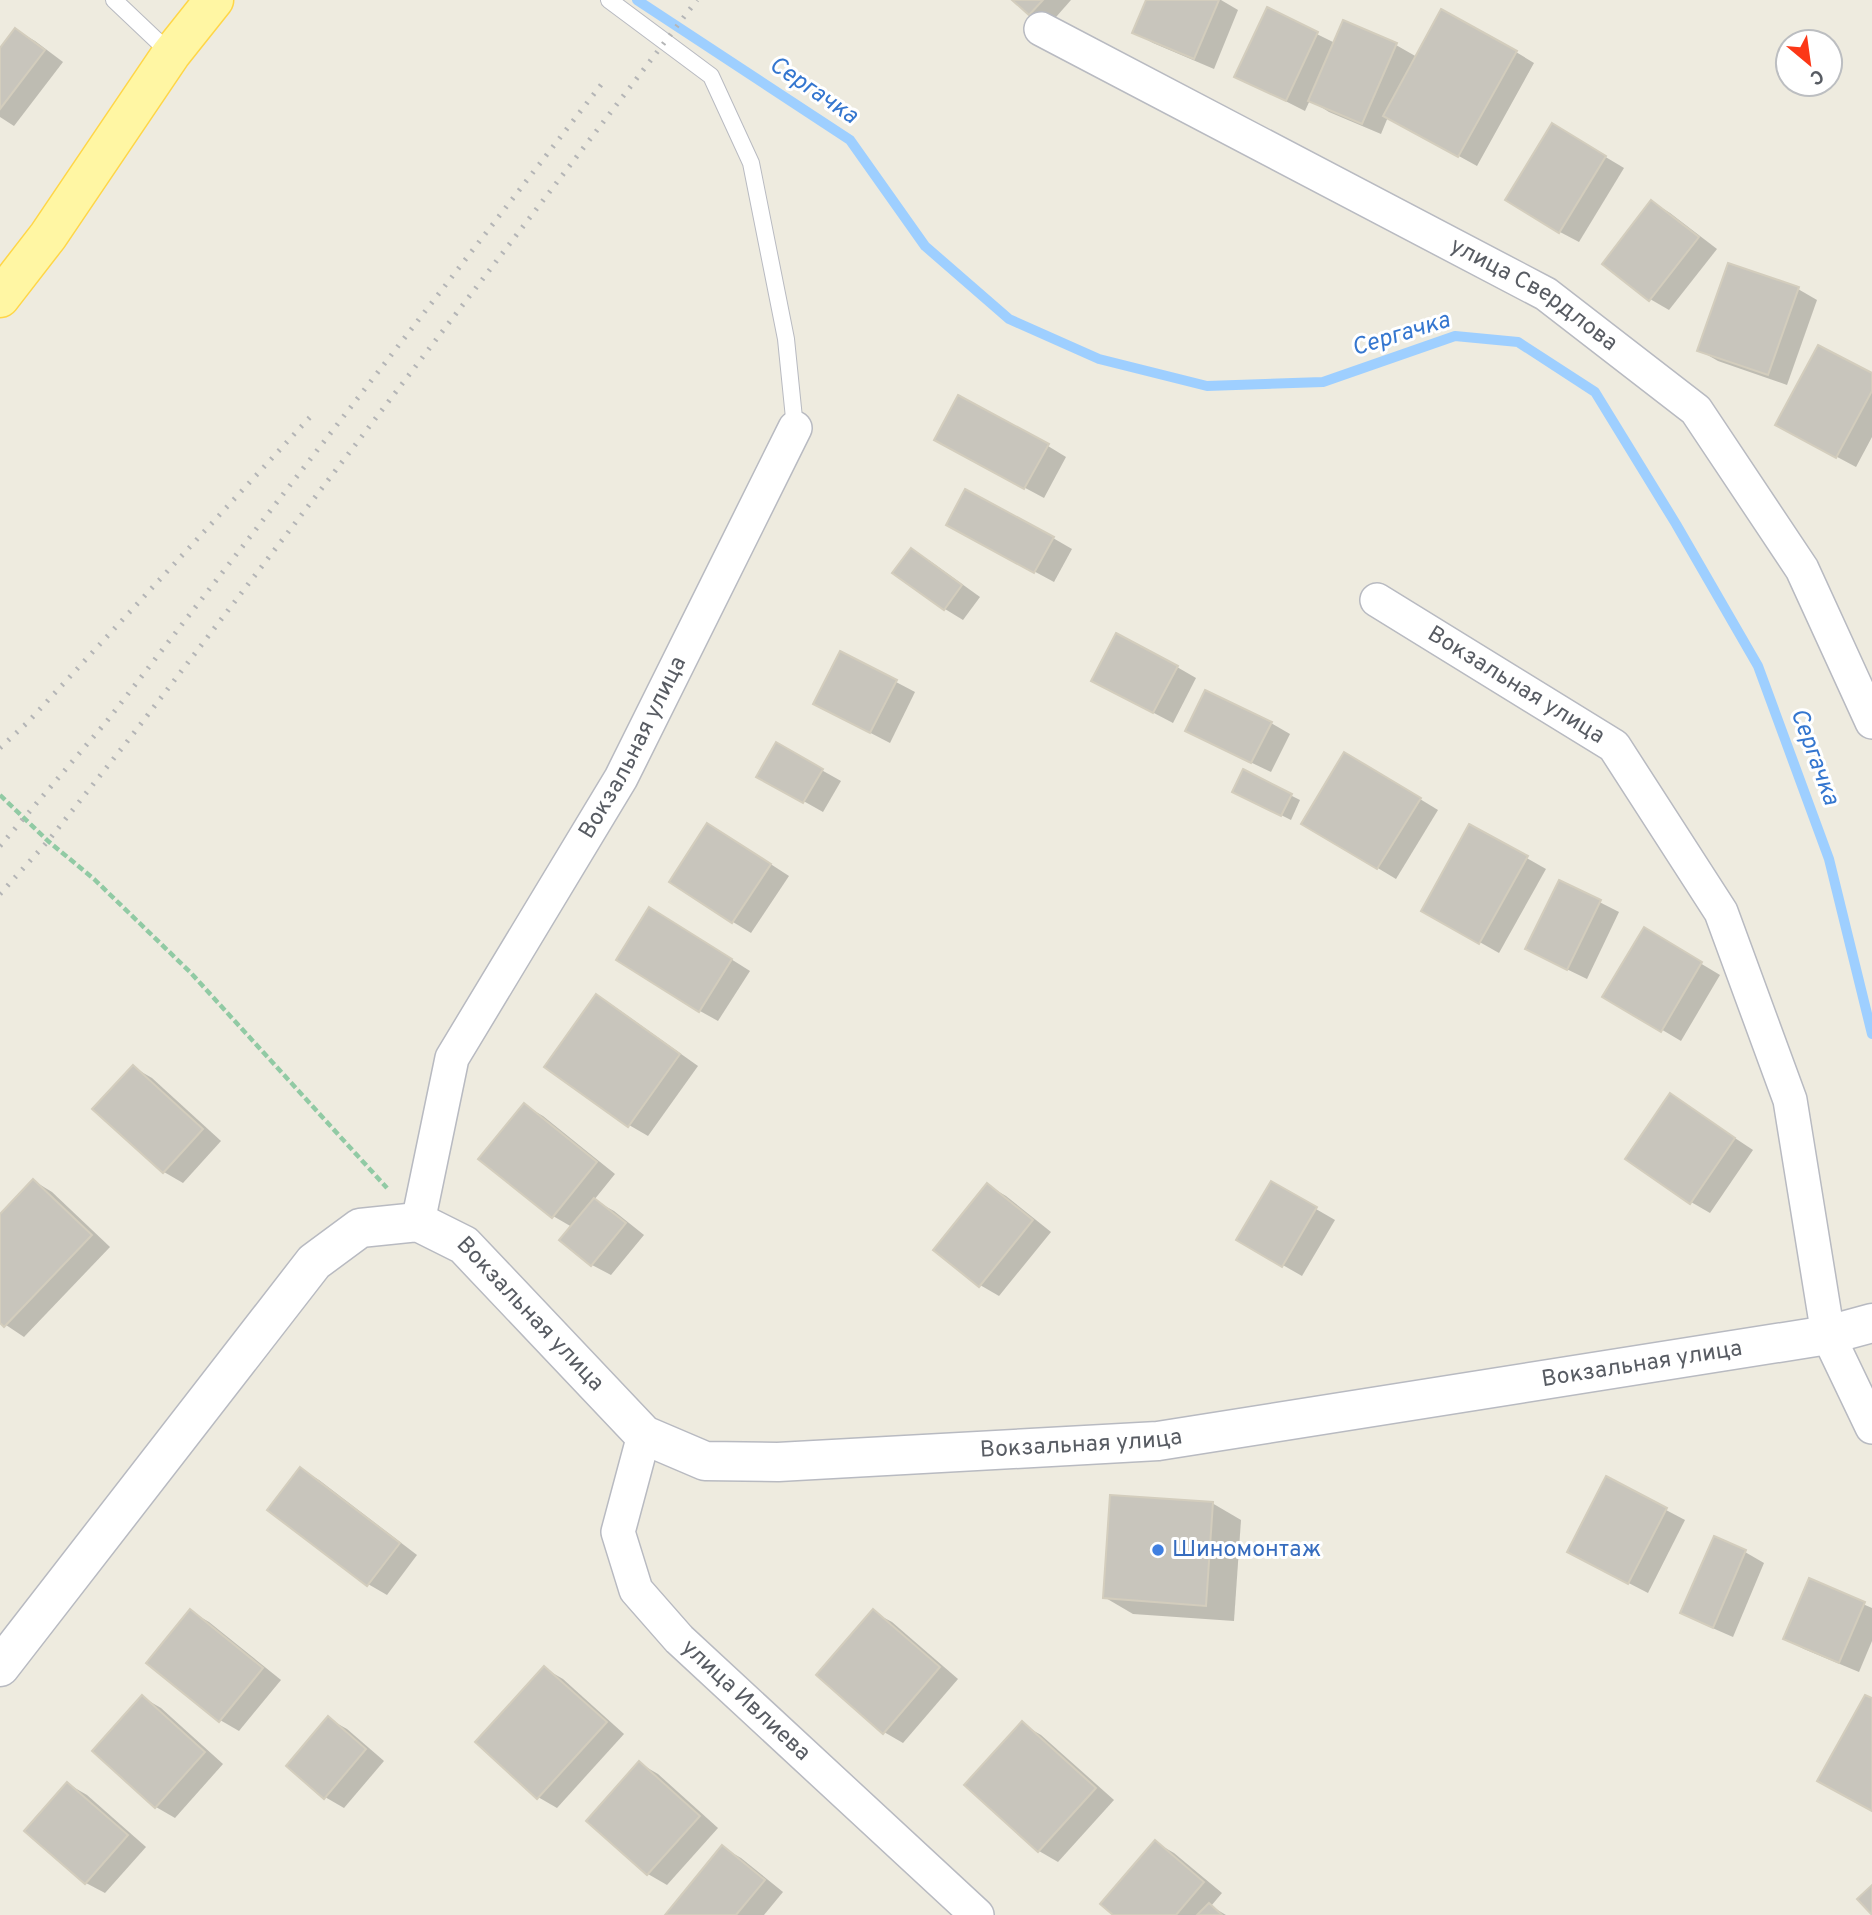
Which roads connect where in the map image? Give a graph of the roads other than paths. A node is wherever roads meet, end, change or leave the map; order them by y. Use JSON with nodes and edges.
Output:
{"nodes":[{"id":1,"x":114,"y":0,"type":"edge"},
{"id":2,"x":214,"y":0,"type":"edge"},
{"id":3,"x":609,"y":0,"type":"edge"},
{"id":4,"x":1041,"y":29,"type":"dead end"},
{"id":5,"x":171,"y":54,"type":"junction"},
{"id":6,"x":0,"y":297,"type":"edge"},
{"id":7,"x":795,"y":428,"type":"joint"},
{"id":8,"x":1377,"y":600,"type":"dead end"},
{"id":9,"x":1872,"y":722,"type":"edge"},
{"id":10,"x":418,"y":1222,"type":"junction"},
{"id":11,"x":1871,"y":1323,"type":"edge"},
{"id":12,"x":1828,"y":1335,"type":"junction"},
{"id":13,"x":1872,"y":1427,"type":"edge"},
{"id":14,"x":644,"y":1436,"type":"junction"},
{"id":15,"x":0,"y":1667,"type":"edge"},
{"id":16,"x":977,"y":1915,"type":"edge"}],
"edges":[{"from":1,"to":5,"type":"lane"},
{"from":2,"to":5,"type":"main road"},
{"from":3,"to":7,"type":"lane"},
{"from":4,"to":9,"type":"street","name":"улица Свердлова"},
{"from":5,"to":6,"type":"main road"},
{"from":7,"to":10,"type":"street","name":"Вокзальная улица"},
{"from":8,"to":12,"type":"street","name":"Вокзальная улица"},
{"from":10,"to":14,"type":"street","name":"Вокзальная улица"},
{"from":10,"to":15,"type":"street"},
{"from":11,"to":12,"type":"street","name":"Вокзальная улица"},
{"from":12,"to":13,"type":"street"},
{"from":12,"to":14,"type":"street","name":"Вокзальная улица"},
{"from":14,"to":16,"type":"street","name":"улица Ивлиева"}]}
